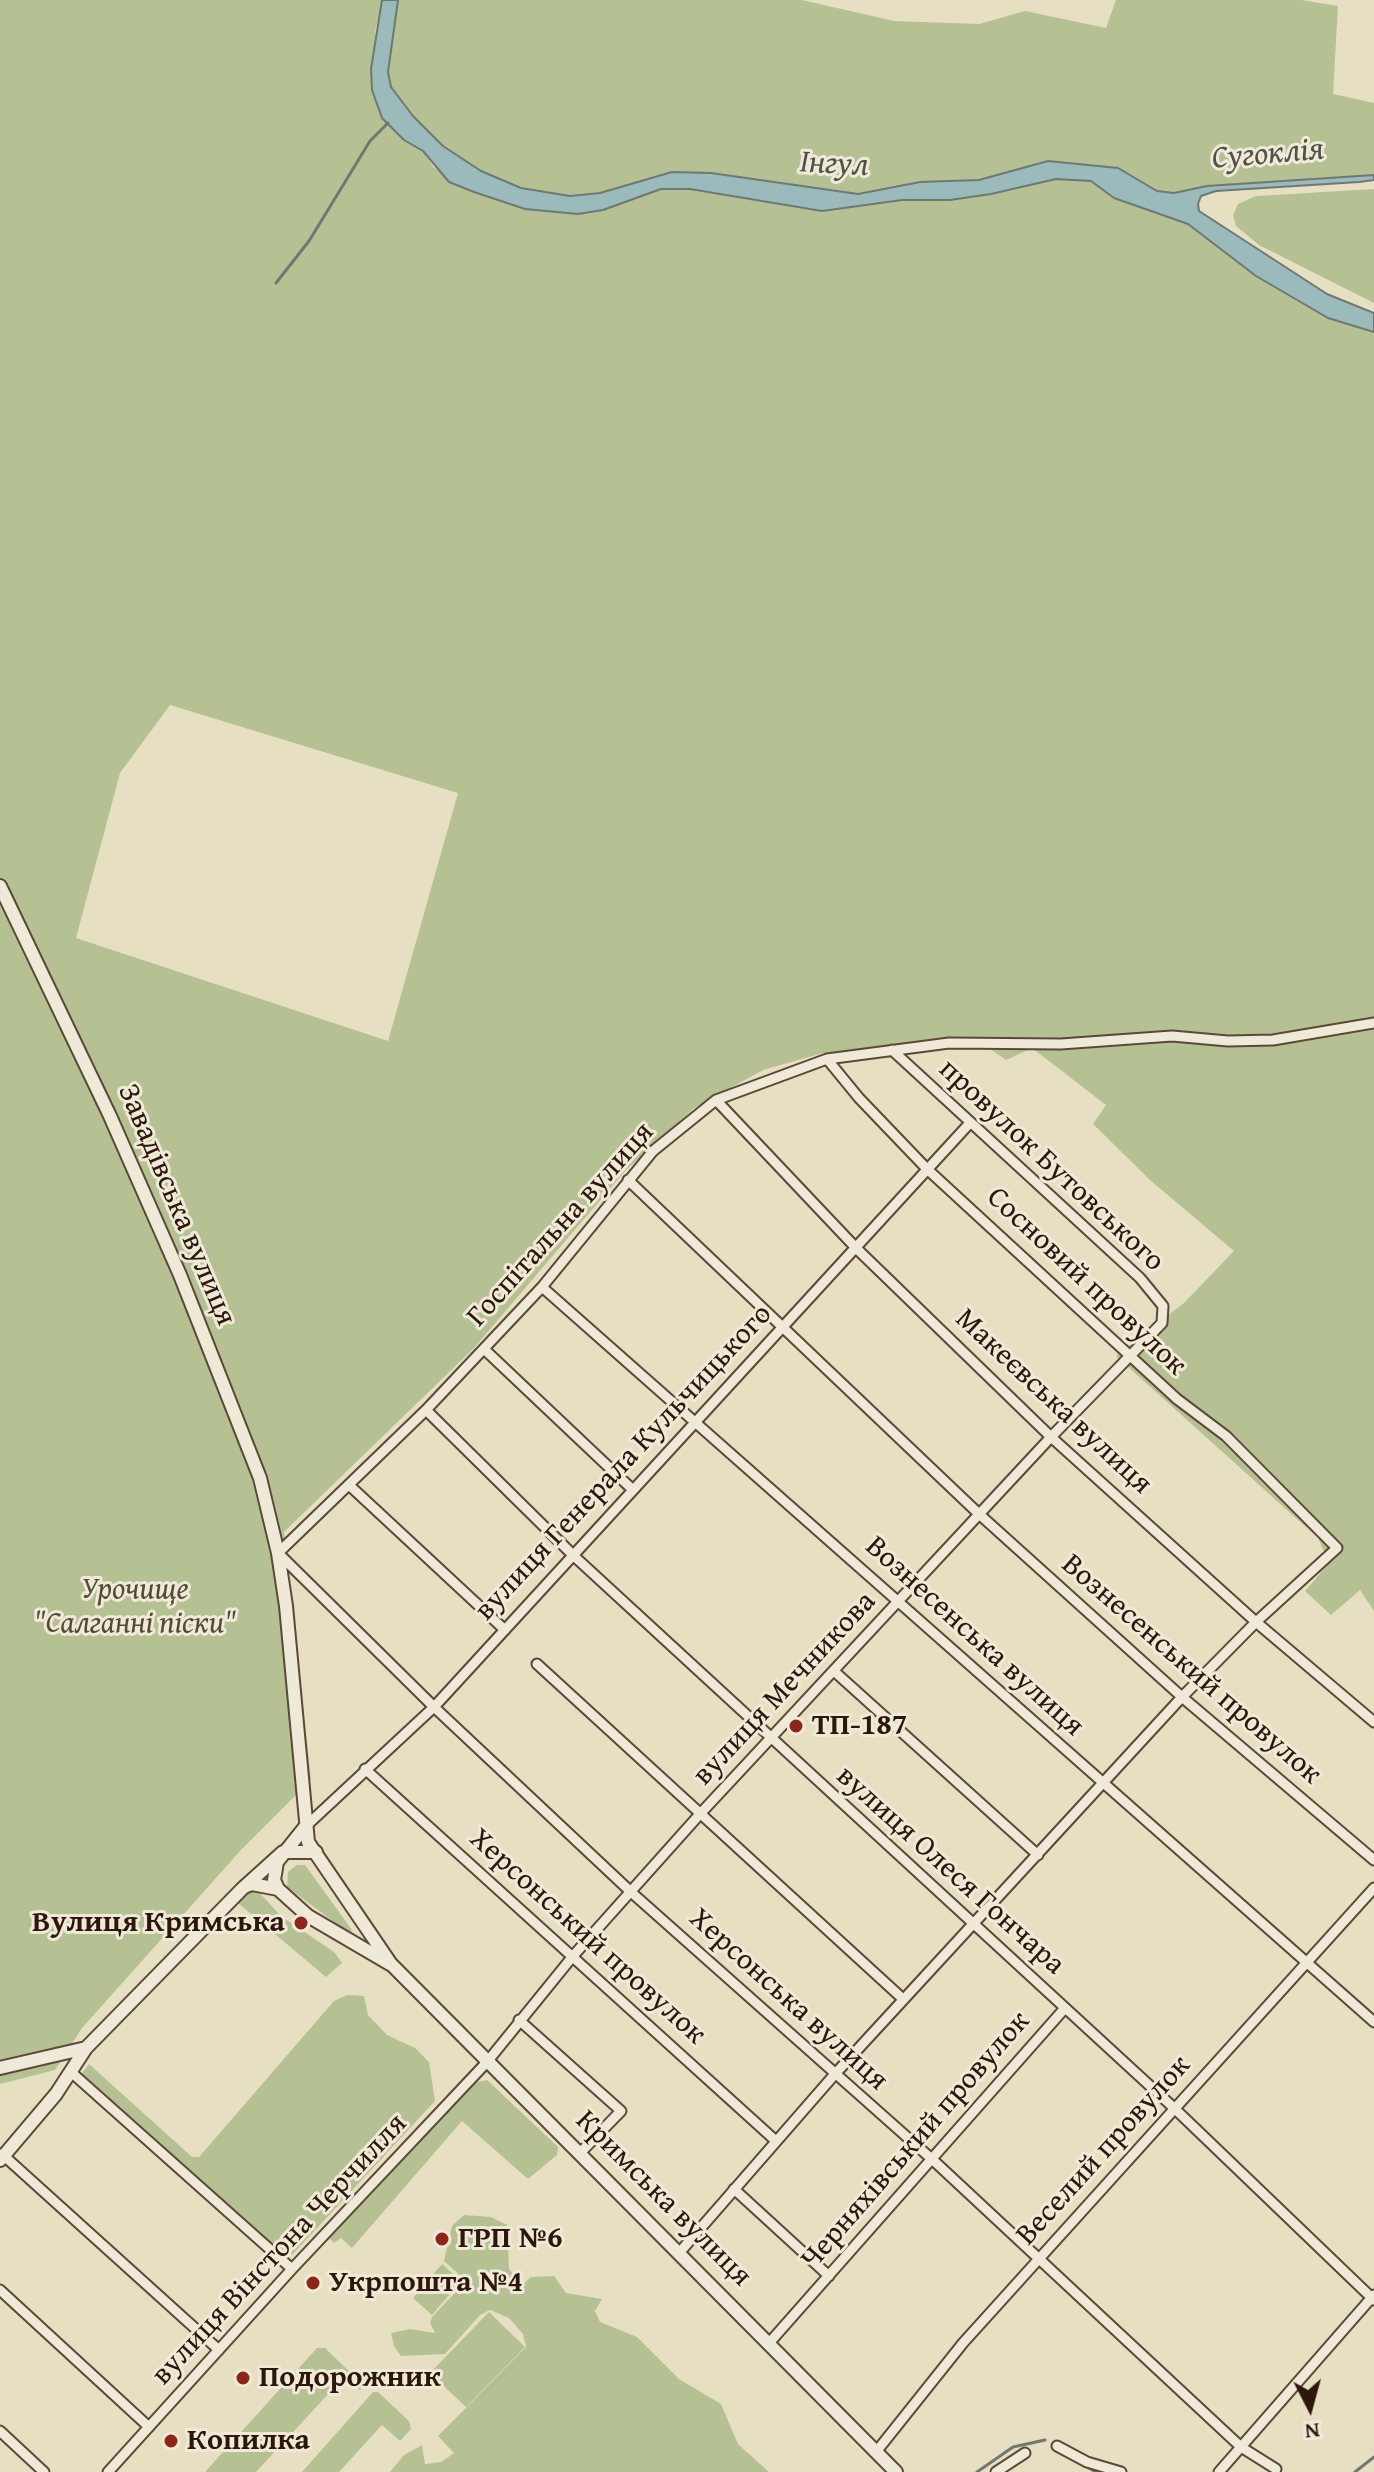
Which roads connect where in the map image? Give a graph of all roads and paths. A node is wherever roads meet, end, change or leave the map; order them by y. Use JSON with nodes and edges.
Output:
{"nodes":[{"id":1,"x":0,"y":886,"type":"edge"},
{"id":2,"x":1374,"y":1023,"type":"edge"},
{"id":3,"x":892,"y":1050,"type":"junction"},
{"id":4,"x":827,"y":1059,"type":"junction"},
{"id":5,"x":716,"y":1100,"type":"junction"},
{"id":6,"x":969,"y":1124,"type":"junction"},
{"id":7,"x":927,"y":1169,"type":"junction"},
{"id":8,"x":628,"y":1180,"type":"junction"},
{"id":9,"x":857,"y":1249,"type":"junction"},
{"id":10,"x":542,"y":1287,"type":"junction"},
{"id":11,"x":1162,"y":1323,"type":"joint"},
{"id":12,"x":782,"y":1329,"type":"junction"},
{"id":13,"x":484,"y":1349,"type":"junction"},
{"id":14,"x":1128,"y":1355,"type":"junction"},
{"id":15,"x":426,"y":1410,"type":"junction"},
{"id":16,"x":694,"y":1421,"type":"junction"},
{"id":17,"x":1051,"y":1437,"type":"junction"},
{"id":18,"x":349,"y":1485,"type":"junction"},
{"id":19,"x":633,"y":1490,"type":"junction"},
{"id":20,"x":979,"y":1514,"type":"junction"},
{"id":21,"x":278,"y":1553,"type":"junction"},
{"id":22,"x":575,"y":1557,"type":"junction"},
{"id":23,"x":900,"y":1603,"type":"junction"},
{"id":24,"x":1256,"y":1622,"type":"junction"},
{"id":25,"x":505,"y":1630,"type":"junction"},
{"id":26,"x":537,"y":1664,"type":"dead end"},
{"id":27,"x":835,"y":1672,"type":"junction"},
{"id":28,"x":1182,"y":1697,"type":"junction"},
{"id":29,"x":434,"y":1707,"type":"junction"},
{"id":30,"x":1374,"y":1722,"type":"edge"},
{"id":31,"x":770,"y":1738,"type":"junction"},
{"id":32,"x":365,"y":1769,"type":"junction"},
{"id":33,"x":1104,"y":1785,"type":"junction"},
{"id":34,"x":700,"y":1814,"type":"junction"},
{"id":35,"x":305,"y":1827,"type":"junction"},
{"id":36,"x":283,"y":1852,"type":"junction"},
{"id":37,"x":316,"y":1852,"type":"junction"},
{"id":38,"x":1038,"y":1855,"type":"junction"},
{"id":39,"x":1374,"y":1860,"type":"edge"},
{"id":40,"x":1374,"y":1888,"type":"edge"},
{"id":41,"x":242,"y":1889,"type":"junction"},
{"id":42,"x":278,"y":1889,"type":"junction"},
{"id":43,"x":631,"y":1892,"type":"junction"},
{"id":44,"x":974,"y":1925,"type":"junction"},
{"id":45,"x":368,"y":1927,"type":"junction"},
{"id":46,"x":362,"y":1949,"type":"junction"},
{"id":47,"x":573,"y":1956,"type":"junction"},
{"id":48,"x":391,"y":1964,"type":"junction"},
{"id":49,"x":1305,"y":1964,"type":"junction"},
{"id":50,"x":903,"y":1999,"type":"junction"},
{"id":51,"x":1065,"y":2008,"type":"junction"},
{"id":52,"x":519,"y":2020,"type":"junction"},
{"id":53,"x":1374,"y":2022,"type":"edge"},
{"id":54,"x":86,"y":2048,"type":"junction"},
{"id":55,"x":487,"y":2062,"type":"junction"},
{"id":56,"x":0,"y":2068,"type":"edge"},
{"id":57,"x":71,"y":2072,"type":"junction"},
{"id":58,"x":835,"y":2074,"type":"junction"},
{"id":59,"x":1174,"y":2108,"type":"junction"},
{"id":60,"x":776,"y":2141,"type":"junction"},
{"id":61,"x":579,"y":2154,"type":"junction"},
{"id":62,"x":1,"y":2156,"type":"edge"},
{"id":63,"x":934,"y":2161,"type":"junction"},
{"id":64,"x":734,"y":2189,"type":"junction"},
{"id":65,"x":679,"y":2253,"type":"junction"},
{"id":66,"x":1039,"y":2258,"type":"junction"},
{"id":67,"x":292,"y":2269,"type":"junction"},
{"id":68,"x":829,"y":2276,"type":"junction"},
{"id":69,"x":0,"y":2290,"type":"edge"},
{"id":70,"x":1373,"y":2298,"type":"edge"},
{"id":71,"x":770,"y":2342,"type":"junction"},
{"id":72,"x":219,"y":2350,"type":"junction"},
{"id":73,"x":149,"y":2427,"type":"junction"},
{"id":74,"x":0,"y":2431,"type":"edge"},
{"id":75,"x":1057,"y":2446,"type":"dead end"},
{"id":76,"x":1241,"y":2447,"type":"junction"},
{"id":77,"x":876,"y":2452,"type":"junction"},
{"id":78,"x":1025,"y":2453,"type":"dead end"},
{"id":79,"x":1276,"y":2469,"type":"dead end"},
{"id":80,"x":44,"y":2472,"type":"edge"},
{"id":81,"x":108,"y":2472,"type":"edge"},
{"id":82,"x":896,"y":2472,"type":"edge"},
{"id":83,"x":996,"y":2472,"type":"edge"},
{"id":84,"x":1121,"y":2472,"type":"edge"},
{"id":85,"x":1219,"y":2472,"type":"edge"}],
"edges":[{"from":1,"to":21,"type":"street","name":"Завадівська вулиця"},
{"from":2,"to":3,"type":"street","name":"Госпітальна вулиця"},
{"from":3,"to":4,"type":"street","name":"Госпітальна вулиця"},
{"from":3,"to":6,"type":"street","name":"провулок Бутовського"},
{"from":4,"to":5,"type":"street","name":"Госпітальна вулиця"},
{"from":4,"to":7,"type":"street","name":"Сосновий провулок"},
{"from":5,"to":8,"type":"street","name":"Госпітальна вулиця"},
{"from":5,"to":9,"type":"street","name":"Макеєвська вулиця"},
{"from":6,"to":7,"type":"street","name":"вулиця Генерала Кульчицького"},
{"from":6,"to":11,"type":"street","name":"провулок Бутовського"},
{"from":7,"to":9,"type":"street","name":"вулиця Генерала Кульчицького"},
{"from":7,"to":14,"type":"street","name":"Сосновий провулок"},
{"from":8,"to":10,"type":"street","name":"Госпітальна вулиця"},
{"from":8,"to":12,"type":"street","name":"Вознесенський провулок"},
{"from":9,"to":12,"type":"street","name":"вулиця Генерала Кульчицького"},
{"from":9,"to":17,"type":"street","name":"Макеєвська вулиця"},
{"from":10,"to":13,"type":"street","name":"Госпітальна вулиця"},
{"from":10,"to":16,"type":"street","name":"Вознесенська вулиця"},
{"from":11,"to":14,"type":"street","name":"вулиця Мечникова"},
{"from":12,"to":16,"type":"street","name":"вулиця Генерала Кульчицького"},
{"from":12,"to":20,"type":"street","name":"Вознесенський провулок"},
{"from":13,"to":15,"type":"street","name":"Госпітальна вулиця"},
{"from":13,"to":19,"type":"street"},
{"from":14,"to":17,"type":"street","name":"вулиця Мечникова"},
{"from":14,"to":24,"type":"street","name":"Сосновий провулок"},
{"from":15,"to":18,"type":"street","name":"Госпітальна вулиця"},
{"from":15,"to":22,"type":"street","name":"вулиця Олеся Гончара"},
{"from":16,"to":19,"type":"street","name":"вулиця Генерала Кульчицького"},
{"from":16,"to":23,"type":"street","name":"Вознесенська вулиця"},
{"from":17,"to":20,"type":"street","name":"вулиця Мечникова"},
{"from":17,"to":24,"type":"street","name":"Макеєвська вулиця"},
{"from":18,"to":21,"type":"street","name":"Госпітальна вулиця"},
{"from":18,"to":25,"type":"street"},
{"from":19,"to":22,"type":"street","name":"вулиця Генерала Кульчицького"},
{"from":20,"to":23,"type":"street","name":"вулиця Мечникова"},
{"from":20,"to":28,"type":"street","name":"Вознесенський провулок"},
{"from":21,"to":29,"type":"street","name":"Херсонська вулиця"},
{"from":21,"to":35,"type":"street","name":"Кримська вулиця"},
{"from":22,"to":25,"type":"street","name":"вулиця Генерала Кульчицького"},
{"from":22,"to":31,"type":"street","name":"вулиця Олеся Гончара"},
{"from":23,"to":27,"type":"street","name":"вулиця Мечникова"},
{"from":23,"to":33,"type":"street","name":"Вознесенська вулиця"},
{"from":24,"to":28,"type":"street"},
{"from":24,"to":30,"type":"street","name":"Макеєвська вулиця"},
{"from":25,"to":29,"type":"street","name":"вулиця Генерала Кульчицького"},
{"from":26,"to":34,"type":"street"},
{"from":27,"to":31,"type":"street","name":"вулиця Мечникова"},
{"from":27,"to":38,"type":"street"},
{"from":28,"to":33,"type":"street"},
{"from":28,"to":39,"type":"street","name":"Вознесенський провулок"},
{"from":29,"to":32,"type":"street","name":"вулиця Генерала Кульчицького"},
{"from":29,"to":43,"type":"street","name":"Херсонська вулиця"},
{"from":31,"to":34,"type":"street","name":"вулиця Мечникова"},
{"from":31,"to":44,"type":"street","name":"вулиця Олеся Гончара"},
{"from":32,"to":35,"type":"street","name":"вулиця Генерала Кульчицького"},
{"from":32,"to":47,"type":"street","name":"Херсонський провулок"},
{"from":33,"to":38,"type":"street"},
{"from":33,"to":49,"type":"street","name":"Вознесенська вулиця"},
{"from":34,"to":43,"type":"street","name":"вулиця Мечникова"},
{"from":34,"to":50,"type":"street"},
{"from":35,"to":36,"type":"street"},
{"from":35,"to":37,"type":"street","name":"Кримська вулиця"},
{"from":36,"to":37,"type":"street"},
{"from":36,"to":41,"type":"street"},
{"from":36,"to":42,"type":"street"},
{"from":37,"to":45,"type":"street","name":"Кримська вулиця"},
{"from":38,"to":44,"type":"street"},
{"from":40,"to":49,"type":"street","name":"Веселий провулок"},
{"from":41,"to":42,"type":"street"},
{"from":41,"to":54,"type":"street"},
{"from":42,"to":46,"type":"street","name":"Кримська вулиця"},
{"from":43,"to":47,"type":"street","name":"вулиця Мечникова"},
{"from":43,"to":58,"type":"street","name":"Херсонська вулиця"},
{"from":44,"to":50,"type":"street"},
{"from":44,"to":51,"type":"street","name":"вулиця Олеся Гончара"},
{"from":45,"to":46,"type":"street"},
{"from":45,"to":48,"type":"street","name":"Кримська вулиця"},
{"from":46,"to":48,"type":"street","name":"Кримська вулиця"},
{"from":47,"to":52,"type":"street","name":"вулиця Мечникова"},
{"from":47,"to":60,"type":"street","name":"Херсонський провулок"},
{"from":48,"to":55,"type":"street","name":"Кримська вулиця"},
{"from":49,"to":53,"type":"street","name":"Вознесенська вулиця"},
{"from":49,"to":59,"type":"street","name":"Веселий провулок"},
{"from":50,"to":58,"type":"street"},
{"from":51,"to":59,"type":"street","name":"вулиця Олеся Гончара"},
{"from":51,"to":63,"type":"street","name":"Черняхівський провулок"},
{"from":52,"to":55,"type":"street","name":"вулиця Мечникова"},
{"from":52,"to":61,"type":"street"},
{"from":54,"to":56,"type":"street"},
{"from":54,"to":57,"type":"street"},
{"from":55,"to":61,"type":"street","name":"Кримська вулиця"},
{"from":55,"to":67,"type":"street","name":"вулиця Вінстона Черчилля"},
{"from":57,"to":62,"type":"street"},
{"from":57,"to":67,"type":"street"},
{"from":58,"to":60,"type":"street"},
{"from":58,"to":63,"type":"street","name":"Херсонська вулиця"},
{"from":59,"to":66,"type":"street","name":"Веселий провулок"},
{"from":59,"to":70,"type":"street","name":"вулиця Олеся Гончара"},
{"from":60,"to":64,"type":"street"},
{"from":61,"to":65,"type":"street","name":"Кримська вулиця"},
{"from":62,"to":72,"type":"street"},
{"from":63,"to":66,"type":"street","name":"Херсонська вулиця"},
{"from":63,"to":68,"type":"street","name":"Черняхівський провулок"},
{"from":64,"to":65,"type":"street"},
{"from":64,"to":68,"type":"street"},
{"from":65,"to":71,"type":"street","name":"Кримська вулиця"},
{"from":66,"to":76,"type":"street","name":"Херсонська вулиця"},
{"from":66,"to":77,"type":"street","name":"Веселий провулок"},
{"from":67,"to":72,"type":"street","name":"вулиця Вінстона Черчилля"},
{"from":68,"to":71,"type":"street","name":"Черняхівський провулок"},
{"from":69,"to":73,"type":"street"},
{"from":70,"to":76,"type":"street"},
{"from":71,"to":77,"type":"street","name":"Кримська вулиця"},
{"from":72,"to":73,"type":"street","name":"вулиця Вінстона Черчилля"},
{"from":73,"to":81,"type":"street","name":"вулиця Вінстона Черчилля"},
{"from":74,"to":80,"type":"street"},
{"from":75,"to":84,"type":"street"},
{"from":76,"to":79,"type":"street","name":"Херсонська вулиця"},
{"from":76,"to":85,"type":"street"},
{"from":77,"to":82,"type":"street","name":"Кримська вулиця"},
{"from":78,"to":83,"type":"street"}]}
